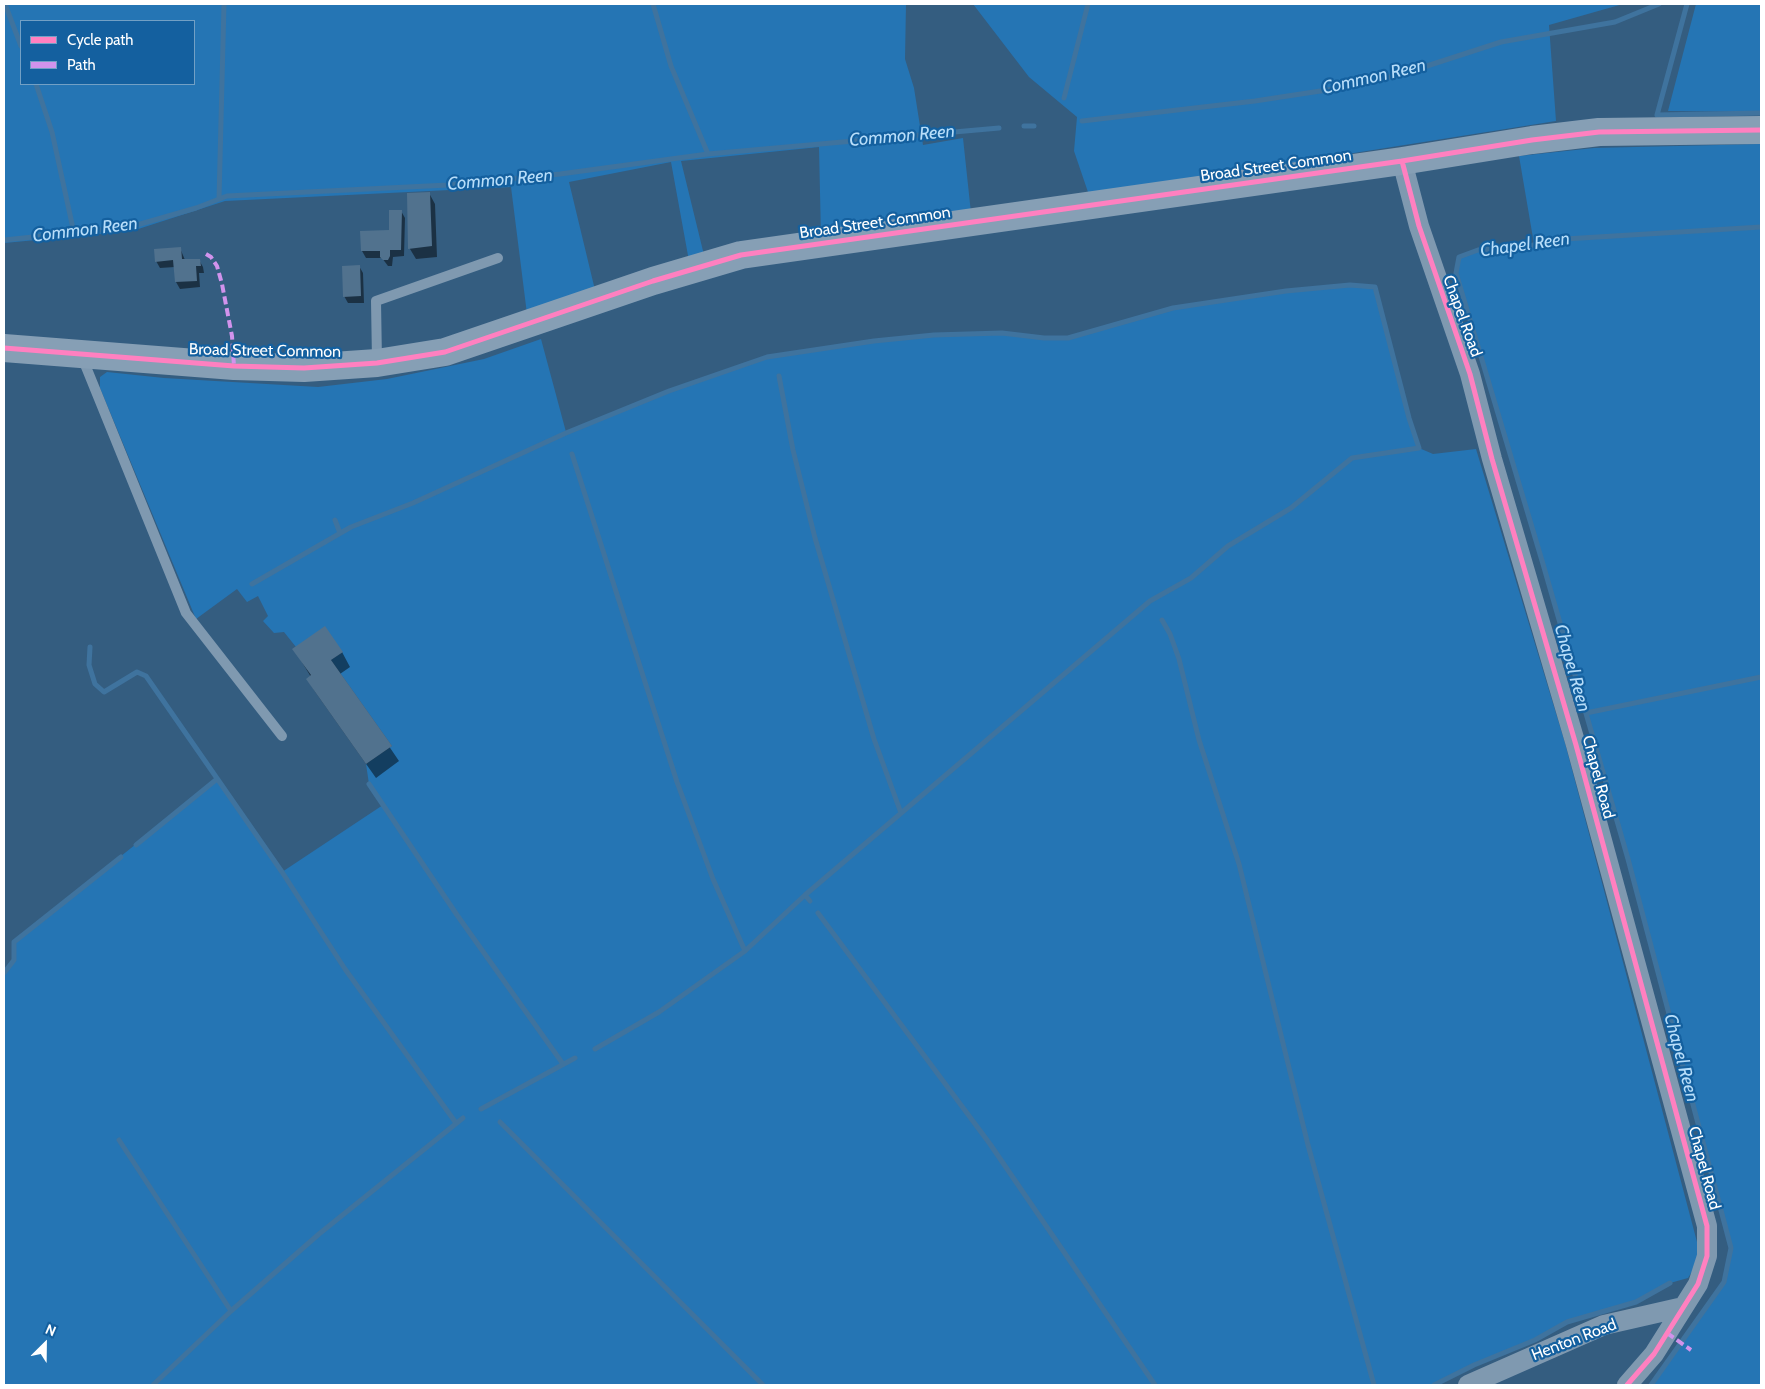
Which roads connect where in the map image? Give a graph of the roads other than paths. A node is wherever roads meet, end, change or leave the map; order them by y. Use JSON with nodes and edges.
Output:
{"nodes":[{"id":1,"x":1761,"y":130,"type":"edge"},
{"id":2,"x":1402,"y":161,"type":"junction"},
{"id":3,"x":498,"y":258,"type":"dead end"},
{"id":4,"x":4,"y":348,"type":"edge"},
{"id":5,"x":81,"y":354,"type":"junction"},
{"id":6,"x":377,"y":363,"type":"junction"},
{"id":7,"x":282,"y":736,"type":"dead end"},
{"id":8,"x":1684,"y":1307,"type":"junction"},
{"id":9,"x":1468,"y":1385,"type":"edge"},
{"id":10,"x":1627,"y":1385,"type":"edge"}],
"edges":[{"from":1,"to":2,"type":"street","name":"Broad Street Common"},
{"from":2,"to":6,"type":"street","name":"Broad Street Common"},
{"from":2,"to":8,"type":"street","name":"Chapel Road"},
{"from":3,"to":6,"type":"lane"},
{"from":4,"to":5,"type":"street","name":"Broad Street Common"},
{"from":5,"to":6,"type":"street","name":"Broad Street Common"},
{"from":5,"to":7,"type":"lane"},
{"from":8,"to":9,"type":"street","name":"Henton Road"},
{"from":8,"to":10,"type":"street","name":"Chapel Road"}]}
